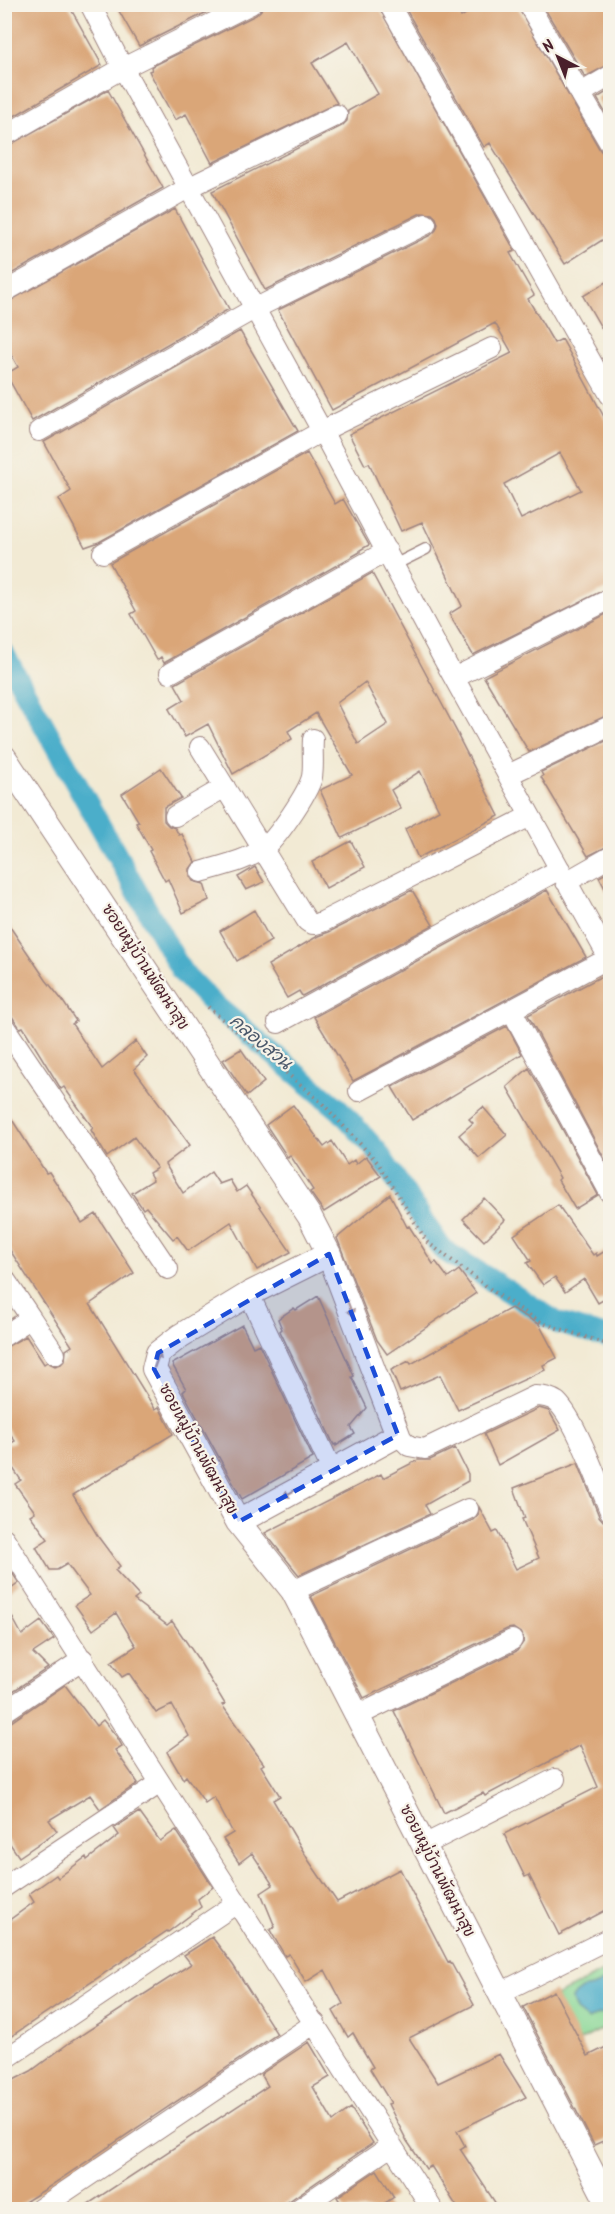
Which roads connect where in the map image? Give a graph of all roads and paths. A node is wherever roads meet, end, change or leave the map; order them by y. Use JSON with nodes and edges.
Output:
{"nodes":[{"id":1,"x":90,"y":4,"type":"edge"},
{"id":2,"x":251,"y":4,"type":"edge"},
{"id":3,"x":389,"y":4,"type":"edge"},
{"id":4,"x":528,"y":4,"type":"edge"},
{"id":5,"x":123,"y":68,"type":"junction"},
{"id":6,"x":610,"y":76,"type":"edge"},
{"id":7,"x":581,"y":93,"type":"junction"},
{"id":8,"x":337,"y":115,"type":"dead end"},
{"id":9,"x":4,"y":136,"type":"edge"},
{"id":10,"x":610,"y":144,"type":"edge"},
{"id":11,"x":188,"y":188,"type":"junction"},
{"id":12,"x":426,"y":224,"type":"dead end"},
{"id":13,"x":4,"y":292,"type":"edge"},
{"id":14,"x":254,"y":309,"type":"junction"},
{"id":15,"x":492,"y":348,"type":"dead end"},
{"id":16,"x":610,"y":395,"type":"edge"},
{"id":17,"x":39,"y":431,"type":"dead end"},
{"id":18,"x":322,"y":431,"type":"junction"},
{"id":19,"x":426,"y":549,"type":"dead end"},
{"id":20,"x":103,"y":553,"type":"dead end"},
{"id":21,"x":390,"y":558,"type":"junction"},
{"id":22,"x":610,"y":598,"type":"edge"},
{"id":23,"x":170,"y":674,"type":"dead end"},
{"id":24,"x":454,"y":678,"type":"junction"},
{"id":25,"x":610,"y":726,"type":"edge"},
{"id":26,"x":313,"y":739,"type":"dead end"},
{"id":27,"x":200,"y":747,"type":"dead end"},
{"id":28,"x":4,"y":757,"type":"edge"},
{"id":29,"x":508,"y":776,"type":"junction"},
{"id":30,"x":225,"y":788,"type":"junction"},
{"id":31,"x":175,"y":816,"type":"dead end"},
{"id":32,"x":530,"y":816,"type":"junction"},
{"id":33,"x":263,"y":849,"type":"junction"},
{"id":34,"x":610,"y":857,"type":"edge"},
{"id":35,"x":201,"y":872,"type":"dead end"},
{"id":36,"x":563,"y":876,"type":"junction"},
{"id":37,"x":610,"y":959,"type":"edge"},
{"id":38,"x":208,"y":1007,"type":"dead end"},
{"id":39,"x":512,"y":1011,"type":"junction"},
{"id":40,"x":278,"y":1023,"type":"dead end"},
{"id":41,"x":4,"y":1026,"type":"edge"},
{"id":42,"x":359,"y":1090,"type":"dead end"},
{"id":43,"x":610,"y":1193,"type":"edge"},
{"id":44,"x":329,"y":1254,"type":"junction"},
{"id":45,"x":168,"y":1269,"type":"dead end"},
{"id":46,"x":4,"y":1278,"type":"edge"},
{"id":47,"x":249,"y":1294,"type":"junction"},
{"id":48,"x":31,"y":1318,"type":"junction"},
{"id":49,"x":4,"y":1336,"type":"edge"},
{"id":50,"x":610,"y":1345,"type":"edge"},
{"id":51,"x":55,"y":1354,"type":"dead end"},
{"id":52,"x":398,"y":1435,"type":"junction"},
{"id":53,"x":332,"y":1470,"type":"junction"},
{"id":54,"x":468,"y":1509,"type":"dead end"},
{"id":55,"x":610,"y":1511,"type":"edge"},
{"id":56,"x":238,"y":1522,"type":"junction"},
{"id":57,"x":6,"y":1543,"type":"edge"},
{"id":58,"x":293,"y":1591,"type":"junction"},
{"id":59,"x":512,"y":1640,"type":"dead end"},
{"id":60,"x":83,"y":1659,"type":"junction"},
{"id":61,"x":4,"y":1712,"type":"edge"},
{"id":62,"x":359,"y":1713,"type":"junction"},
{"id":63,"x":555,"y":1779,"type":"dead end"},
{"id":64,"x":160,"y":1783,"type":"junction"},
{"id":65,"x":424,"y":1842,"type":"junction"},
{"id":66,"x":4,"y":1887,"type":"edge"},
{"id":67,"x":237,"y":1904,"type":"junction"},
{"id":68,"x":610,"y":1938,"type":"edge"},
{"id":69,"x":501,"y":1994,"type":"junction"},
{"id":70,"x":315,"y":2023,"type":"junction"},
{"id":71,"x":4,"y":2060,"type":"edge"},
{"id":72,"x":392,"y":2146,"type":"junction"},
{"id":73,"x":610,"y":2206,"type":"edge"},
{"id":74,"x":38,"y":2210,"type":"edge"},
{"id":75,"x":297,"y":2210,"type":"edge"},
{"id":76,"x":433,"y":2210,"type":"edge"}],
"edges":[{"from":1,"to":5,"type":"street"},
{"from":2,"to":5,"type":"street"},
{"from":3,"to":16,"type":"street"},
{"from":4,"to":7,"type":"street"},
{"from":5,"to":9,"type":"street"},
{"from":5,"to":11,"type":"street"},
{"from":6,"to":7,"type":"street"},
{"from":7,"to":10,"type":"street"},
{"from":8,"to":11,"type":"street"},
{"from":11,"to":13,"type":"street"},
{"from":11,"to":14,"type":"street"},
{"from":12,"to":14,"type":"street"},
{"from":14,"to":17,"type":"street"},
{"from":14,"to":18,"type":"street"},
{"from":15,"to":18,"type":"street"},
{"from":18,"to":20,"type":"street"},
{"from":18,"to":21,"type":"street"},
{"from":19,"to":21,"type":"lane"},
{"from":21,"to":23,"type":"street"},
{"from":21,"to":24,"type":"street"},
{"from":22,"to":24,"type":"street"},
{"from":24,"to":29,"type":"street"},
{"from":25,"to":29,"type":"street"},
{"from":26,"to":33,"type":"street"},
{"from":27,"to":30,"type":"street"},
{"from":28,"to":44,"type":"street","name":"ซอยหมู่บ้านพัฒนาสุข"},
{"from":29,"to":32,"type":"street"},
{"from":30,"to":31,"type":"street"},
{"from":30,"to":33,"type":"street"},
{"from":32,"to":33,"type":"street"},
{"from":32,"to":36,"type":"street"},
{"from":33,"to":35,"type":"street"},
{"from":34,"to":36,"type":"street"},
{"from":36,"to":37,"type":"street"},
{"from":36,"to":40,"type":"street"},
{"from":37,"to":39,"type":"street"},
{"from":38,"to":50,"type":"path"},
{"from":39,"to":42,"type":"street"},
{"from":39,"to":43,"type":"street"},
{"from":41,"to":45,"type":"street"},
{"from":44,"to":47,"type":"street","name":"ซอยหมู่บ้านพัฒนาสุข"},
{"from":44,"to":52,"type":"street","one_way":true},
{"from":46,"to":48,"type":"street"},
{"from":47,"to":53,"type":"street"},
{"from":56,"to":47,"type":"street","name":"ซอยหมู่บ้านพัฒนาสุข","one_way":true},
{"from":48,"to":49,"type":"street"},
{"from":48,"to":51,"type":"street"},
{"from":52,"to":53,"type":"street"},
{"from":52,"to":55,"type":"street"},
{"from":53,"to":56,"type":"street","one_way":true},
{"from":54,"to":58,"type":"street"},
{"from":56,"to":58,"type":"street","name":"ซอยหมู่บ้านพัฒนาสุข"},
{"from":57,"to":60,"type":"street"},
{"from":58,"to":62,"type":"street","name":"ซอยหมู่บ้านพัฒนาสุข"},
{"from":59,"to":62,"type":"street"},
{"from":60,"to":61,"type":"street"},
{"from":60,"to":64,"type":"street"},
{"from":62,"to":65,"type":"street","name":"ซอยหมู่บ้านพัฒนาสุข"},
{"from":63,"to":65,"type":"street"},
{"from":64,"to":66,"type":"street"},
{"from":64,"to":67,"type":"street"},
{"from":65,"to":69,"type":"street","name":"ซอยหมู่บ้านพัฒนาสุข"},
{"from":67,"to":70,"type":"street"},
{"from":67,"to":71,"type":"street"},
{"from":68,"to":69,"type":"street"},
{"from":69,"to":73,"type":"street","name":"ซอยหมู่บ้านพัฒนาสุข"},
{"from":70,"to":72,"type":"street"},
{"from":70,"to":74,"type":"street"},
{"from":72,"to":75,"type":"street"},
{"from":72,"to":76,"type":"street"}]}
